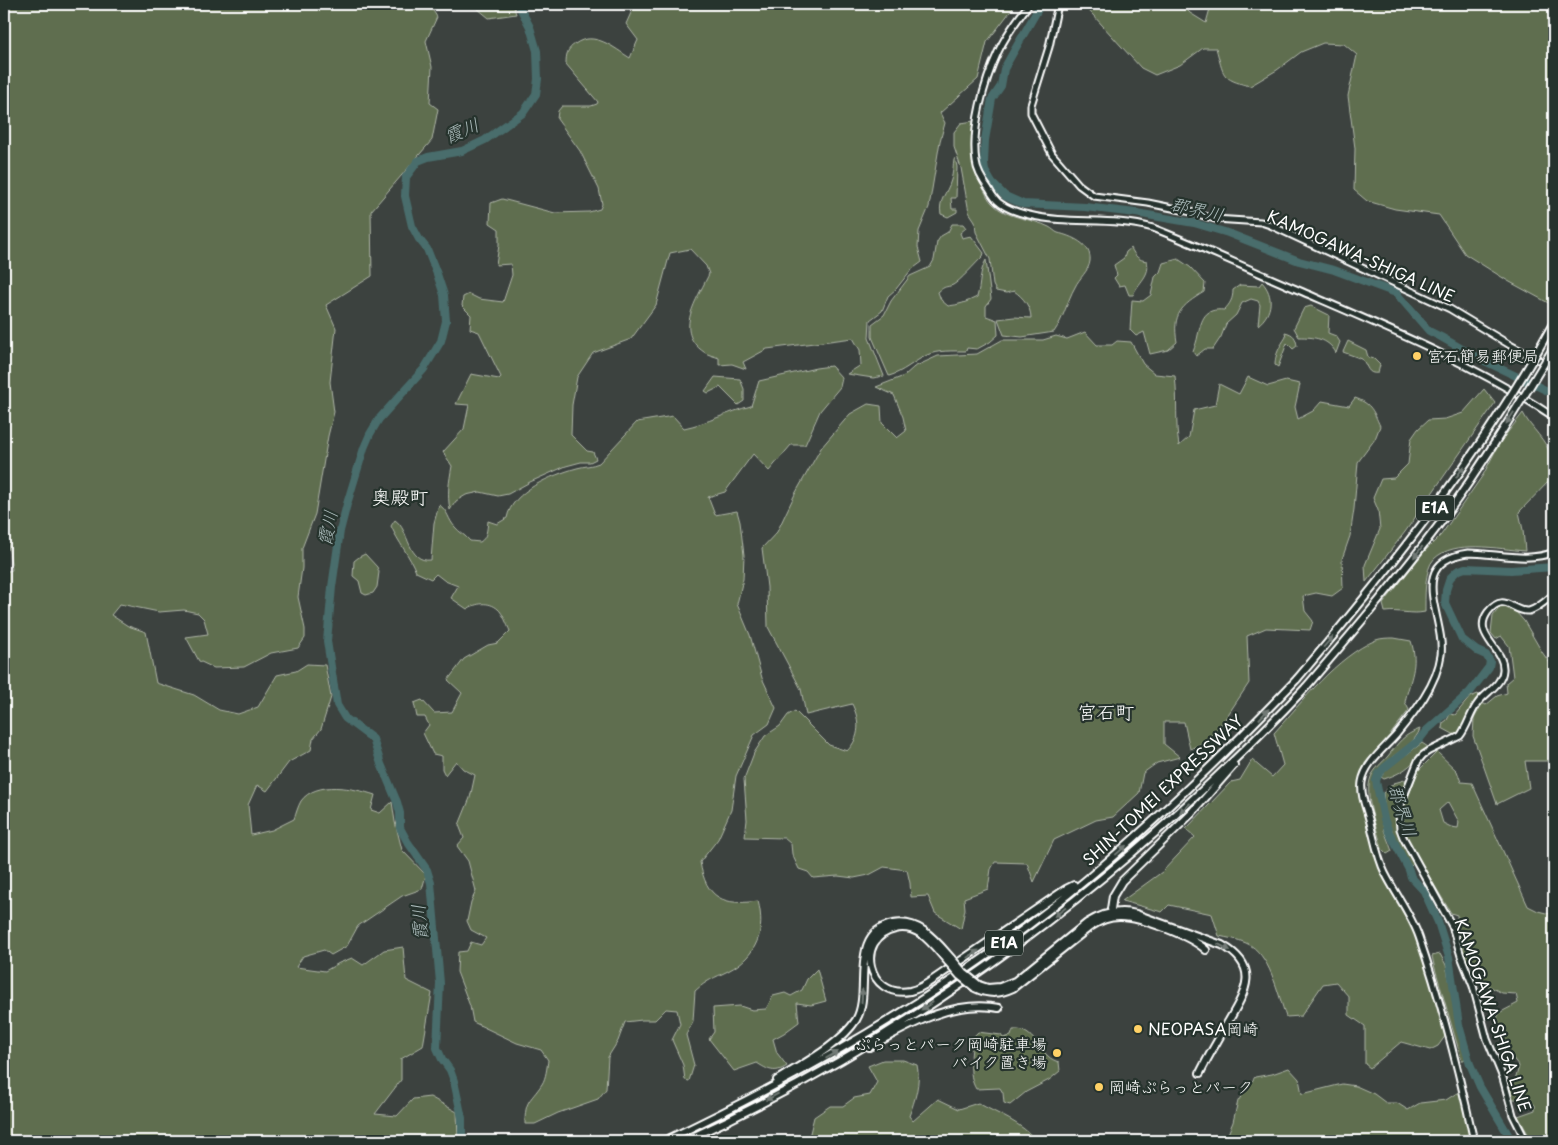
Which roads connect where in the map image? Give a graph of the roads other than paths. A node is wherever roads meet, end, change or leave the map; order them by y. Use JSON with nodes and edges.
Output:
{"nodes":[{"id":1,"x":1029,"y":4,"type":"edge"},
{"id":2,"x":1058,"y":4,"type":"edge"},
{"id":3,"x":1554,"y":322,"type":"edge"},
{"id":4,"x":1554,"y":347,"type":"edge"},
{"id":5,"x":1554,"y":368,"type":"edge"},
{"id":6,"x":1554,"y":417,"type":"edge"},
{"id":7,"x":1554,"y":552,"type":"edge"},
{"id":8,"x":1554,"y":594,"type":"edge"},
{"id":9,"x":1272,"y":724,"type":"junction"},
{"id":10,"x":1086,"y":880,"type":"junction"},
{"id":11,"x":1111,"y":909,"type":"dead end"},
{"id":12,"x":1206,"y":950,"type":"dead end"},
{"id":13,"x":950,"y":960,"type":"junction"},
{"id":14,"x":977,"y":986,"type":"junction"},
{"id":15,"x":998,"y":1008,"type":"dead end"},
{"id":16,"x":829,"y":1068,"type":"junction"},
{"id":17,"x":1200,"y":1073,"type":"dead end"},
{"id":18,"x":691,"y":1129,"type":"junction"},
{"id":19,"x":664,"y":1141,"type":"edge"},
{"id":20,"x":684,"y":1141,"type":"edge"},
{"id":21,"x":1474,"y":1141,"type":"edge"},
{"id":22,"x":1526,"y":1141,"type":"edge"}],
"edges":[{"from":1,"to":6,"type":"main road"},
{"from":2,"to":5,"type":"main road","name":"KAMOGAWA-SHIGA LINE"},
{"from":10,"to":3,"type":"highway","name":"SHIN-TOMEI EXPRESSWAY","number":"E1A","one_way":true,"bridge":true},
{"from":4,"to":9,"type":"highway","name":"SHIN-TOMEI EXPRESSWAY","number":"E1A","one_way":true,"bridge":true},
{"from":7,"to":21,"type":"main road"},
{"from":8,"to":22,"type":"main road","name":"KAMOGAWA-SHIGA LINE"},
{"from":9,"to":11,"type":"highway"},
{"from":9,"to":16,"type":"highway","name":"SHIN-TOMEI EXPRESSWAY","number":"E1A","one_way":true},
{"from":13,"to":10,"type":"highway","one_way":true},
{"from":18,"to":10,"type":"highway","name":"SHIN-TOMEI EXPRESSWAY","number":"E1A","one_way":true},
{"from":12,"to":14,"type":"highway"},
{"from":13,"to":14,"type":"highway","bridge":true},
{"from":18,"to":13,"type":"highway","one_way":true},
{"from":14,"to":17,"type":"highway","one_way":true},
{"from":15,"to":16,"type":"highway"},
{"from":16,"to":20,"type":"highway","name":"SHIN-TOMEI EXPRESSWAY","number":"E1A","one_way":true},
{"from":18,"to":19,"type":"highway","name":"SHIN-TOMEI EXPRESSWAY","number":"E1A"}]}
